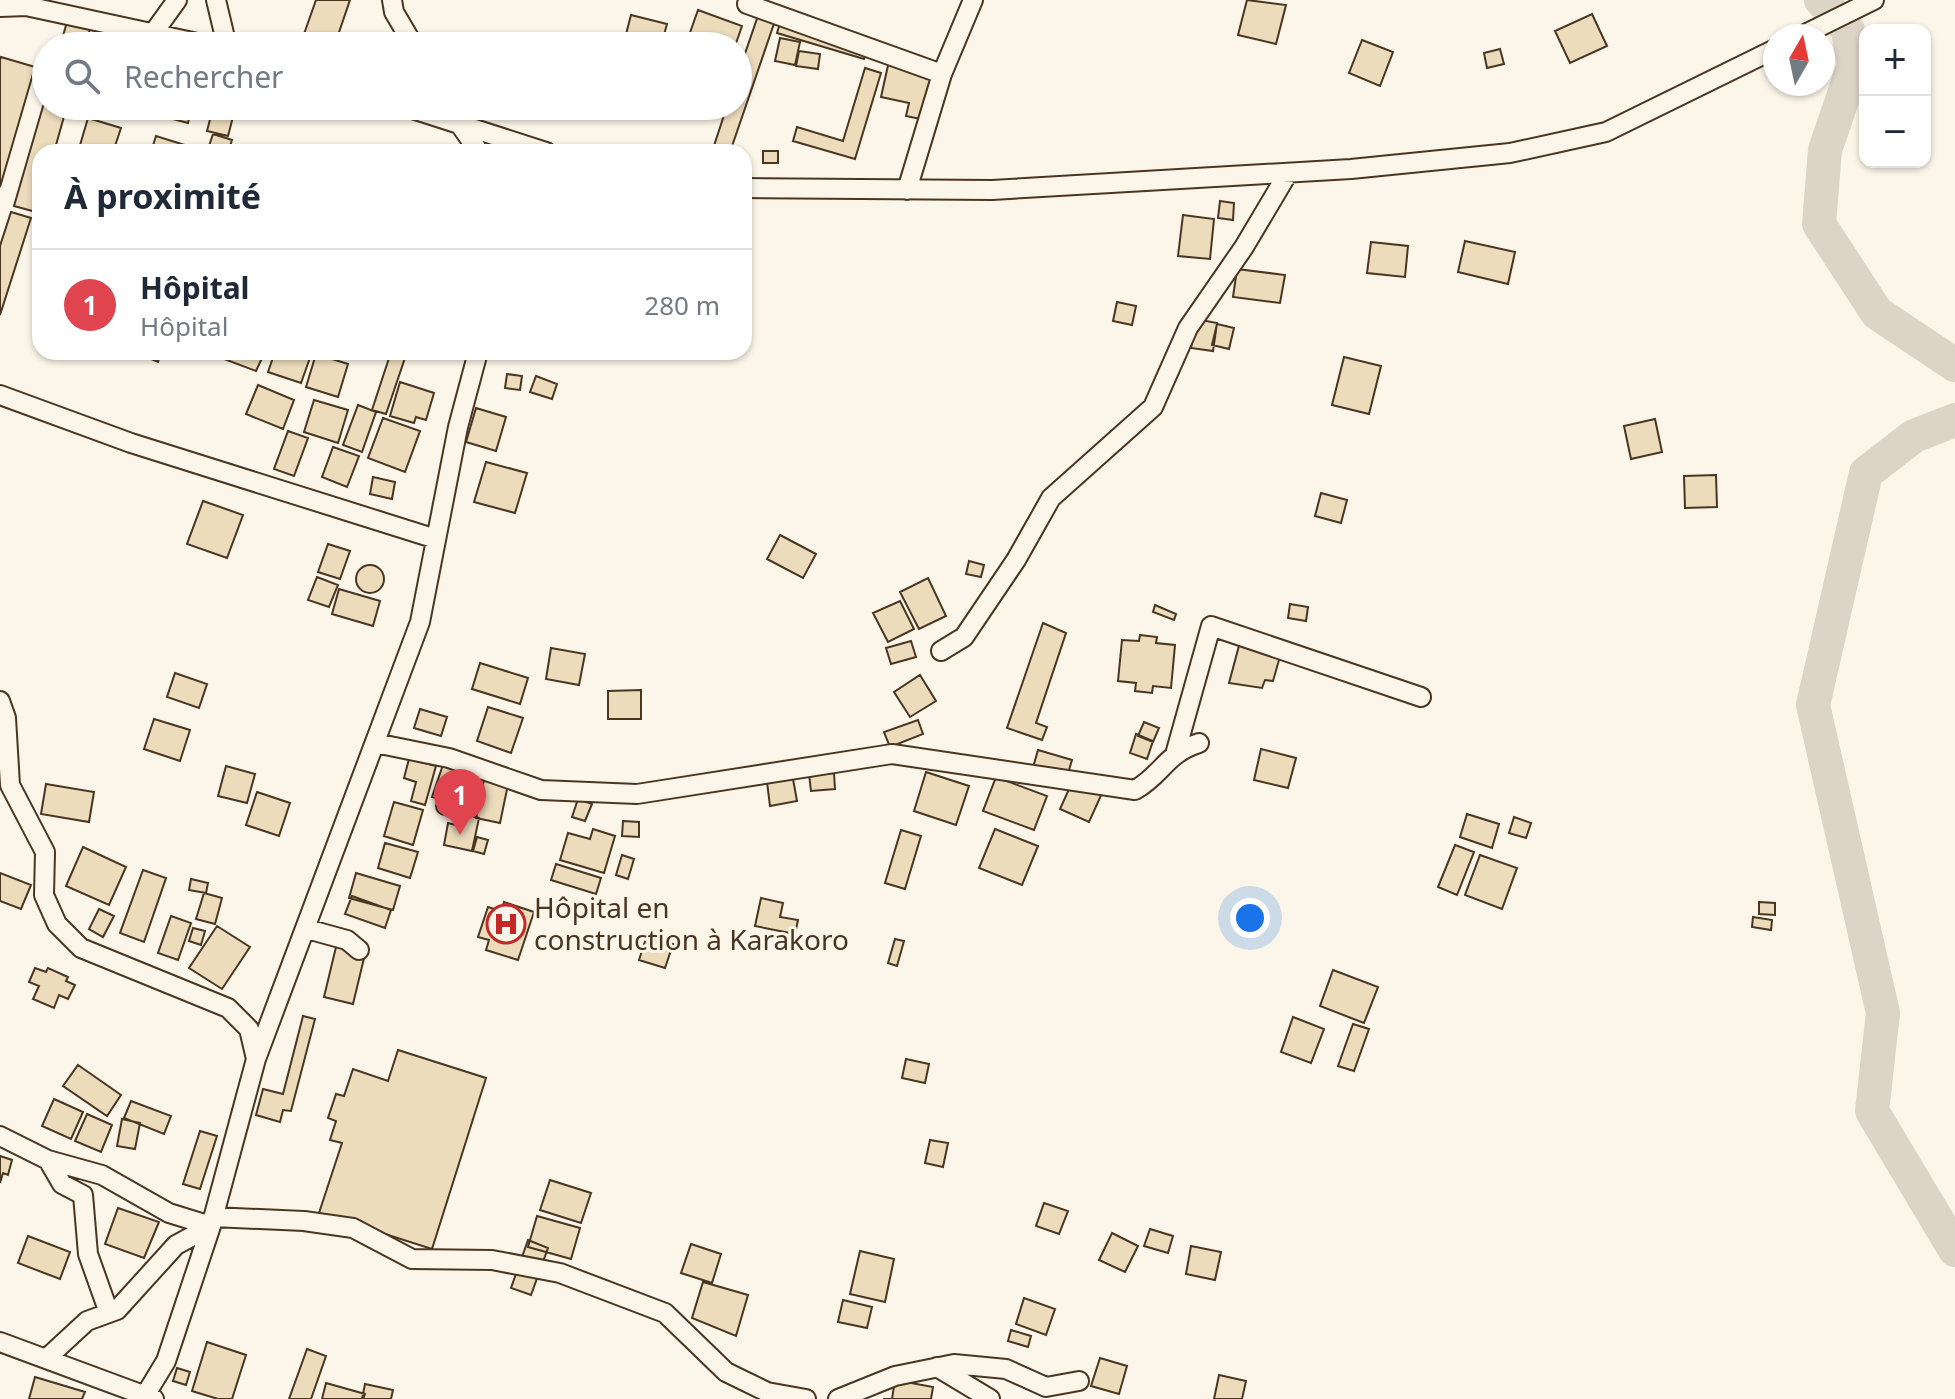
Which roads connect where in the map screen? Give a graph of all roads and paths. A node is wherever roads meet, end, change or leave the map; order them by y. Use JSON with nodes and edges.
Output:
{"nodes":[{"id":1,"x":177,"y":0,"type":"edge"},
{"id":2,"x":216,"y":0,"type":"edge"},
{"id":3,"x":392,"y":0,"type":"edge"},
{"id":4,"x":973,"y":0,"type":"edge"},
{"id":5,"x":1874,"y":0,"type":"edge"},
{"id":6,"x":747,"y":4,"type":"dead end"},
{"id":7,"x":0,"y":7,"type":"edge"},
{"id":8,"x":1825,"y":24,"type":"edge"},
{"id":9,"x":154,"y":32,"type":"joint"},
{"id":10,"x":224,"y":32,"type":"edge"},
{"id":11,"x":406,"y":32,"type":"edge"},
{"id":12,"x":1763,"y":55,"type":"edge"},
{"id":13,"x":942,"y":74,"type":"junction"},
{"id":14,"x":456,"y":120,"type":"edge"},
{"id":15,"x":467,"y":120,"type":"edge"},
{"id":16,"x":473,"y":144,"type":"edge"},
{"id":17,"x":525,"y":144,"type":"edge"},
{"id":18,"x":1288,"y":173,"type":"junction"},
{"id":19,"x":752,"y":188,"type":"edge"},
{"id":20,"x":907,"y":190,"type":"junction"},
{"id":21,"x":476,"y":360,"type":"edge"},
{"id":22,"x":0,"y":395,"type":"edge"},
{"id":23,"x":436,"y":539,"type":"junction"},
{"id":24,"x":941,"y":651,"type":"dead end"},
{"id":25,"x":1421,"y":697,"type":"dead end"},
{"id":26,"x":0,"y":701,"type":"edge"},
{"id":27,"x":375,"y":743,"type":"junction"},
{"id":28,"x":1199,"y":743,"type":"dead end"},
{"id":29,"x":1176,"y":751,"type":"junction"},
{"id":30,"x":307,"y":929,"type":"junction"},
{"id":31,"x":359,"y":950,"type":"dead end"},
{"id":32,"x":256,"y":1059,"type":"junction"},
{"id":33,"x":0,"y":1136,"type":"edge"},
{"id":34,"x":48,"y":1160,"type":"junction"},
{"id":35,"x":212,"y":1222,"type":"junction"},
{"id":36,"x":109,"y":1313,"type":"junction"},
{"id":37,"x":0,"y":1342,"type":"edge"},
{"id":38,"x":47,"y":1358,"type":"junction"},
{"id":39,"x":937,"y":1367,"type":"junction"},
{"id":40,"x":1079,"y":1381,"type":"dead end"},
{"id":41,"x":147,"y":1398,"type":"edge"},
{"id":42,"x":806,"y":1399,"type":"edge"},
{"id":43,"x":838,"y":1399,"type":"edge"},
{"id":44,"x":990,"y":1399,"type":"edge"}],
"edges":[{"from":1,"to":9,"type":"street"},
{"from":2,"to":10,"type":"street"},
{"from":3,"to":11,"type":"street"},
{"from":4,"to":13,"type":"street"},
{"from":5,"to":8,"type":"street"},
{"from":6,"to":13,"type":"street"},
{"from":7,"to":9,"type":"street"},
{"from":12,"to":18,"type":"street"},
{"from":13,"to":20,"type":"street"},
{"from":14,"to":16,"type":"street"},
{"from":15,"to":17,"type":"street"},
{"from":18,"to":20,"type":"street"},
{"from":18,"to":24,"type":"street"},
{"from":19,"to":20,"type":"street"},
{"from":21,"to":23,"type":"street"},
{"from":22,"to":23,"type":"street"},
{"from":23,"to":27,"type":"street"},
{"from":25,"to":29,"type":"street"},
{"from":26,"to":32,"type":"street"},
{"from":27,"to":29,"type":"street"},
{"from":27,"to":30,"type":"street"},
{"from":28,"to":29,"type":"street"},
{"from":30,"to":31,"type":"street"},
{"from":30,"to":32,"type":"street"},
{"from":32,"to":35,"type":"street"},
{"from":33,"to":34,"type":"street"},
{"from":34,"to":35,"type":"street"},
{"from":34,"to":36,"type":"street"},
{"from":35,"to":36,"type":"street"},
{"from":35,"to":41,"type":"street"},
{"from":35,"to":42,"type":"street"},
{"from":36,"to":38,"type":"street"},
{"from":37,"to":38,"type":"street"},
{"from":38,"to":41,"type":"street"},
{"from":39,"to":40,"type":"street"},
{"from":39,"to":43,"type":"street"},
{"from":39,"to":44,"type":"street"}]}
